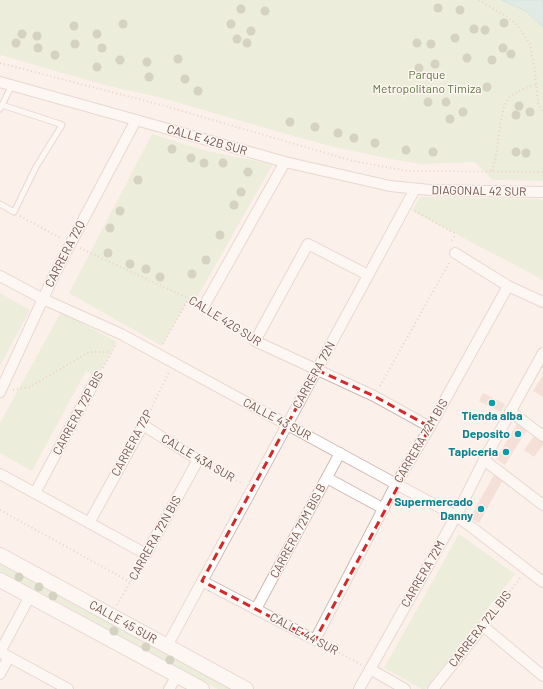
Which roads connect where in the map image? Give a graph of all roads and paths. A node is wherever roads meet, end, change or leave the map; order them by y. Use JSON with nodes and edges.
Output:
{"nodes":[{"id":1,"x":479,"y":0,"type":"edge"},
{"id":2,"x":0,"y":63,"type":"edge"},
{"id":3,"x":0,"y":82,"type":"edge"},
{"id":4,"x":12,"y":85,"type":"junction"},
{"id":5,"x":536,"y":85,"type":"junction"},
{"id":6,"x":1,"y":107,"type":"edge"},
{"id":7,"x":543,"y":114,"type":"edge"},
{"id":8,"x":136,"y":120,"type":"junction"},
{"id":9,"x":285,"y":162,"type":"junction"},
{"id":10,"x":492,"y":171,"type":"junction"},
{"id":11,"x":543,"y":172,"type":"edge"},
{"id":12,"x":415,"y":189,"type":"junction"},
{"id":13,"x":543,"y":192,"type":"edge"},
{"id":14,"x":0,"y":204,"type":"edge"},
{"id":15,"x":406,"y":206,"type":"junction"},
{"id":16,"x":14,"y":212,"type":"junction"},
{"id":17,"x":70,"y":244,"type":"junction"},
{"id":18,"x":455,"y":253,"type":"junction"},
{"id":19,"x":368,"y":275,"type":"junction"},
{"id":20,"x":0,"y":276,"type":"edge"},
{"id":21,"x":508,"y":286,"type":"junction"},
{"id":22,"x":189,"y":298,"type":"junction"},
{"id":23,"x":42,"y":299,"type":"junction"},
{"id":24,"x":543,"y":302,"type":"edge"},
{"id":25,"x":204,"y":306,"type":"junction"},
{"id":26,"x":121,"y":334,"type":"junction"},
{"id":27,"x":255,"y":341,"type":"junction"},
{"id":28,"x":112,"y":352,"type":"junction"},
{"id":29,"x":158,"y":354,"type":"junction"},
{"id":30,"x":542,"y":355,"type":"edge"},
{"id":31,"x":174,"y":362,"type":"junction"},
{"id":32,"x":317,"y":370,"type":"junction"},
{"id":33,"x":97,"y":377,"type":"joint"},
{"id":34,"x":0,"y":392,"type":"edge"},
{"id":35,"x":374,"y":396,"type":"junction"},
{"id":36,"x":510,"y":411,"type":"junction"},
{"id":37,"x":287,"y":424,"type":"junction"},
{"id":38,"x":143,"y":425,"type":"junction"},
{"id":39,"x":430,"y":426,"type":"junction"},
{"id":40,"x":543,"y":436,"type":"edge"},
{"id":41,"x":340,"y":453,"type":"junction"},
{"id":42,"x":198,"y":460,"type":"junction"},
{"id":43,"x":484,"y":460,"type":"junction"},
{"id":44,"x":0,"y":474,"type":"edge"},
{"id":45,"x":327,"y":478,"type":"junction"},
{"id":46,"x":396,"y":484,"type":"junction"},
{"id":47,"x":253,"y":489,"type":"junction"},
{"id":48,"x":35,"y":493,"type":"junction"},
{"id":49,"x":543,"y":505,"type":"edge"},
{"id":50,"x":384,"y":509,"type":"junction"},
{"id":51,"x":0,"y":510,"type":"edge"},
{"id":52,"x":456,"y":516,"type":"junction"},
{"id":53,"x":89,"y":523,"type":"junction"},
{"id":54,"x":146,"y":554,"type":"junction"},
{"id":55,"x":0,"y":555,"type":"edge"},
{"id":56,"x":527,"y":569,"type":"junction"},
{"id":57,"x":0,"y":580,"type":"edge"},
{"id":58,"x":202,"y":581,"type":"junction"},
{"id":59,"x":130,"y":582,"type":"junction"},
{"id":60,"x":543,"y":582,"type":"edge"},
{"id":61,"x":30,"y":596,"type":"junction"},
{"id":62,"x":256,"y":609,"type":"junction"},
{"id":63,"x":111,"y":616,"type":"junction"},
{"id":64,"x":483,"y":626,"type":"junction"},
{"id":65,"x":315,"y":640,"type":"junction"},
{"id":66,"x":167,"y":646,"type":"junction"},
{"id":67,"x":3,"y":654,"type":"edge"},
{"id":68,"x":370,"y":669,"type":"junction"},
{"id":69,"x":0,"y":674,"type":"edge"},
{"id":70,"x":177,"y":676,"type":"junction"},
{"id":71,"x":543,"y":676,"type":"edge"},
{"id":72,"x":68,"y":689,"type":"edge"},
{"id":73,"x":169,"y":689,"type":"edge"},
{"id":74,"x":202,"y":689,"type":"edge"},
{"id":75,"x":246,"y":689,"type":"edge"},
{"id":76,"x":359,"y":689,"type":"edge"},
{"id":77,"x":405,"y":689,"type":"edge"},
{"id":78,"x":433,"y":689,"type":"edge"}],
"edges":[{"from":1,"to":5,"type":"path"},
{"from":2,"to":10,"type":"path"},
{"from":3,"to":4,"type":"street","name":"CALLE 42B SUR"},
{"from":4,"to":6,"type":"lane"},
{"from":4,"to":8,"type":"street","name":"CALLE 42B SUR"},
{"from":5,"to":7,"type":"path"},
{"from":5,"to":10,"type":"path"},
{"from":6,"to":16,"type":"lane"},
{"from":8,"to":9,"type":"street","name":"CALLE 42B SUR"},
{"from":8,"to":17,"type":"street","name":"CARRERA 72Q"},
{"from":9,"to":12,"type":"street","name":"CALLE 42B SUR"},
{"from":9,"to":25,"type":"street"},
{"from":10,"to":11,"type":"path"},
{"from":12,"to":13,"type":"street","name":"DIAGONAL 42 SUR"},
{"from":12,"to":15,"type":"street","name":"CARRERA 72N"},
{"from":14,"to":16,"type":"lane"},
{"from":15,"to":18,"type":"path"},
{"from":15,"to":19,"type":"street","name":"CARRERA 72N"},
{"from":16,"to":17,"type":"path","name":"CALLE 42G SUR"},
{"from":17,"to":22,"type":"path","name":"CALLE 42G SUR"},
{"from":17,"to":23,"type":"street","name":"CARRERA 72Q"},
{"from":18,"to":21,"type":"street"},
{"from":18,"to":35,"type":"path"},
{"from":19,"to":27,"type":"street"},
{"from":19,"to":32,"type":"street","name":"CARRERA 72N"},
{"from":20,"to":23,"type":"street","name":"CALLE 43 SUR"},
{"from":21,"to":24,"type":"street"},
{"from":21,"to":39,"type":"street","name":"CARRERA 72M BIS"},
{"from":22,"to":25,"type":"path","name":"CALLE 42G SUR"},
{"from":22,"to":29,"type":"path"},
{"from":23,"to":26,"type":"street","name":"CALLE 43 SUR"},
{"from":23,"to":34,"type":"street","name":"CARRERA 72Q"},
{"from":25,"to":27,"type":"path","name":"CALLE 42G SUR"},
{"from":26,"to":28,"type":"path","name":"CARRERA 72P BIS"},
{"from":26,"to":29,"type":"street","name":"CALLE 43 SUR"},
{"from":27,"to":32,"type":"street","name":"CALLE 42G SUR"},
{"from":28,"to":33,"type":"path","name":"CARRERA 72P BIS"},
{"from":28,"to":34,"type":"path"},
{"from":29,"to":31,"type":"street","name":"CALLE 43 SUR"},
{"from":30,"to":36,"type":"street","name":"CARRERA 72M"},
{"from":31,"to":37,"type":"street","name":"CALLE 43 SUR"},
{"from":31,"to":38,"type":"path","name":"CARRERA 72P"},
{"from":32,"to":35,"type":"street","name":"CALLE 42G SUR"},
{"from":32,"to":37,"type":"street","name":"CARRERA 72N"},
{"from":33,"to":48,"type":"street","name":"CARRERA 72P BIS"},
{"from":35,"to":39,"type":"street","name":"CALLE 42G SUR"},
{"from":36,"to":40,"type":"street"},
{"from":36,"to":43,"type":"street","name":"CARRERA 72M"},
{"from":37,"to":41,"type":"street","name":"CALLE 43 SUR"},
{"from":37,"to":47,"type":"street","name":"CARRERA 72N"},
{"from":38,"to":42,"type":"street","name":"CALLE 43A SUR"},
{"from":38,"to":53,"type":"street","name":"CARRERA 72P"},
{"from":39,"to":46,"type":"street","name":"CARRERA 72M BIS"},
{"from":41,"to":45,"type":"street","name":"CARRERA 72M BIS B"},
{"from":41,"to":46,"type":"street","name":"CALLE 43 SUR"},
{"from":42,"to":47,"type":"path","name":"CALLE 43A SUR"},
{"from":42,"to":54,"type":"street","name":"CARRERA 72N BIS"},
{"from":43,"to":49,"type":"street"},
{"from":43,"to":52,"type":"street","name":"CARRERA 72M"},
{"from":44,"to":48,"type":"street"},
{"from":45,"to":50,"type":"street"},
{"from":45,"to":62,"type":"street","name":"CARRERA 72M BIS B"},
{"from":46,"to":50,"type":"street","name":"CARRERA 72M BIS"},
{"from":46,"to":52,"type":"street","name":"CALLE 43 SUR"},
{"from":47,"to":58,"type":"street","name":"CARRERA 72N"},
{"from":48,"to":53,"type":"street"},
{"from":50,"to":65,"type":"street","name":"CARRERA 72M BIS"},
{"from":51,"to":59,"type":"path"},
{"from":52,"to":56,"type":"street","name":"CALLE 43 SUR"},
{"from":52,"to":68,"type":"street","name":"CARRERA 72M"},
{"from":53,"to":54,"type":"street"},
{"from":54,"to":59,"type":"path","name":"CARRERA 72N BIS"},
{"from":55,"to":63,"type":"street","name":"CALLE 45 SUR"},
{"from":56,"to":60,"type":"street","name":"CALLE 43 SUR"},
{"from":56,"to":64,"type":"path","name":"CARRERA 72L BIS"},
{"from":57,"to":61,"type":"street","name":"CALLE 45 SUR"},
{"from":58,"to":62,"type":"street","name":"CALLE 44 SUR"},
{"from":58,"to":66,"type":"street","name":"CARRERA 72N"},
{"from":59,"to":63,"type":"path","name":"CARRERA 72N BIS"},
{"from":61,"to":67,"type":"street"},
{"from":61,"to":70,"type":"street","name":"CALLE 45 SUR"},
{"from":62,"to":65,"type":"street","name":"CALLE 44 SUR"},
{"from":63,"to":66,"type":"street","name":"CALLE 45 SUR"},
{"from":64,"to":71,"type":"street"},
{"from":64,"to":78,"type":"street","name":"CARRERA 72L BIS"},
{"from":65,"to":68,"type":"path","name":"CALLE 44 SUR"},
{"from":66,"to":75,"type":"street","name":"CALLE 45 SUR"},
{"from":67,"to":69,"type":"street"},
{"from":67,"to":72,"type":"street"},
{"from":68,"to":76,"type":"street","name":"CARRERA 72M"},
{"from":68,"to":77,"type":"street"},
{"from":70,"to":73,"type":"street"},
{"from":70,"to":74,"type":"street","name":"CALLE 45 SUR"}]}
